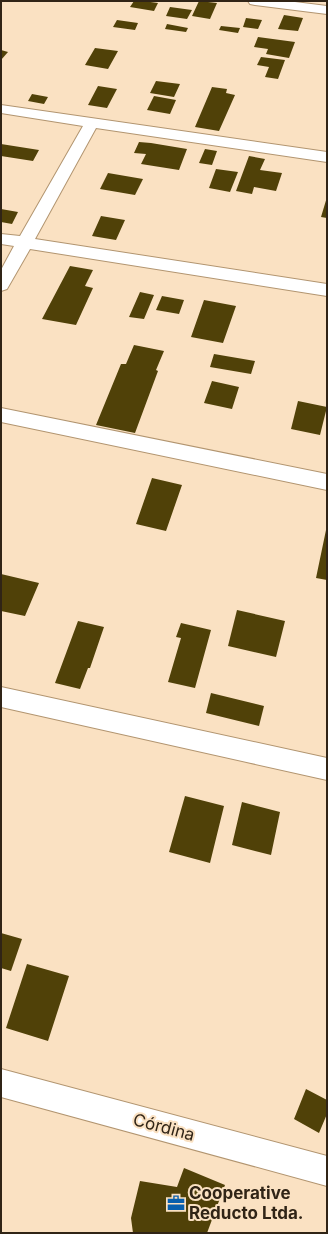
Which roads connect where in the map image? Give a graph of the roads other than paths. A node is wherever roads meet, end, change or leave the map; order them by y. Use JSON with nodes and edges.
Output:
{"nodes":[{"id":1,"x":255,"y":1,"type":"edge"},
{"id":2,"x":327,"y":10,"type":"edge"},
{"id":3,"x":1,"y":109,"type":"edge"},
{"id":4,"x":92,"y":122,"type":"junction"},
{"id":5,"x":327,"y":156,"type":"edge"},
{"id":6,"x":1,"y":239,"type":"edge"},
{"id":7,"x":24,"y":242,"type":"junction"},
{"id":8,"x":1,"y":285,"type":"edge"},
{"id":9,"x":327,"y":290,"type":"edge"},
{"id":10,"x":1,"y":415,"type":"edge"},
{"id":11,"x":327,"y":482,"type":"edge"},
{"id":12,"x":1,"y":697,"type":"edge"},
{"id":13,"x":327,"y":769,"type":"edge"},
{"id":14,"x":1,"y":1083,"type":"edge"},
{"id":15,"x":327,"y":1171,"type":"edge"}],
"edges":[{"from":1,"to":2,"type":"street"},
{"from":3,"to":4,"type":"street"},
{"from":4,"to":5,"type":"street"},
{"from":4,"to":7,"type":"street"},
{"from":6,"to":7,"type":"street"},
{"from":7,"to":8,"type":"street"},
{"from":7,"to":9,"type":"street"},
{"from":10,"to":11,"type":"street"},
{"from":12,"to":13,"type":"street"},
{"from":14,"to":15,"type":"street","name":"Córdina"}]}
